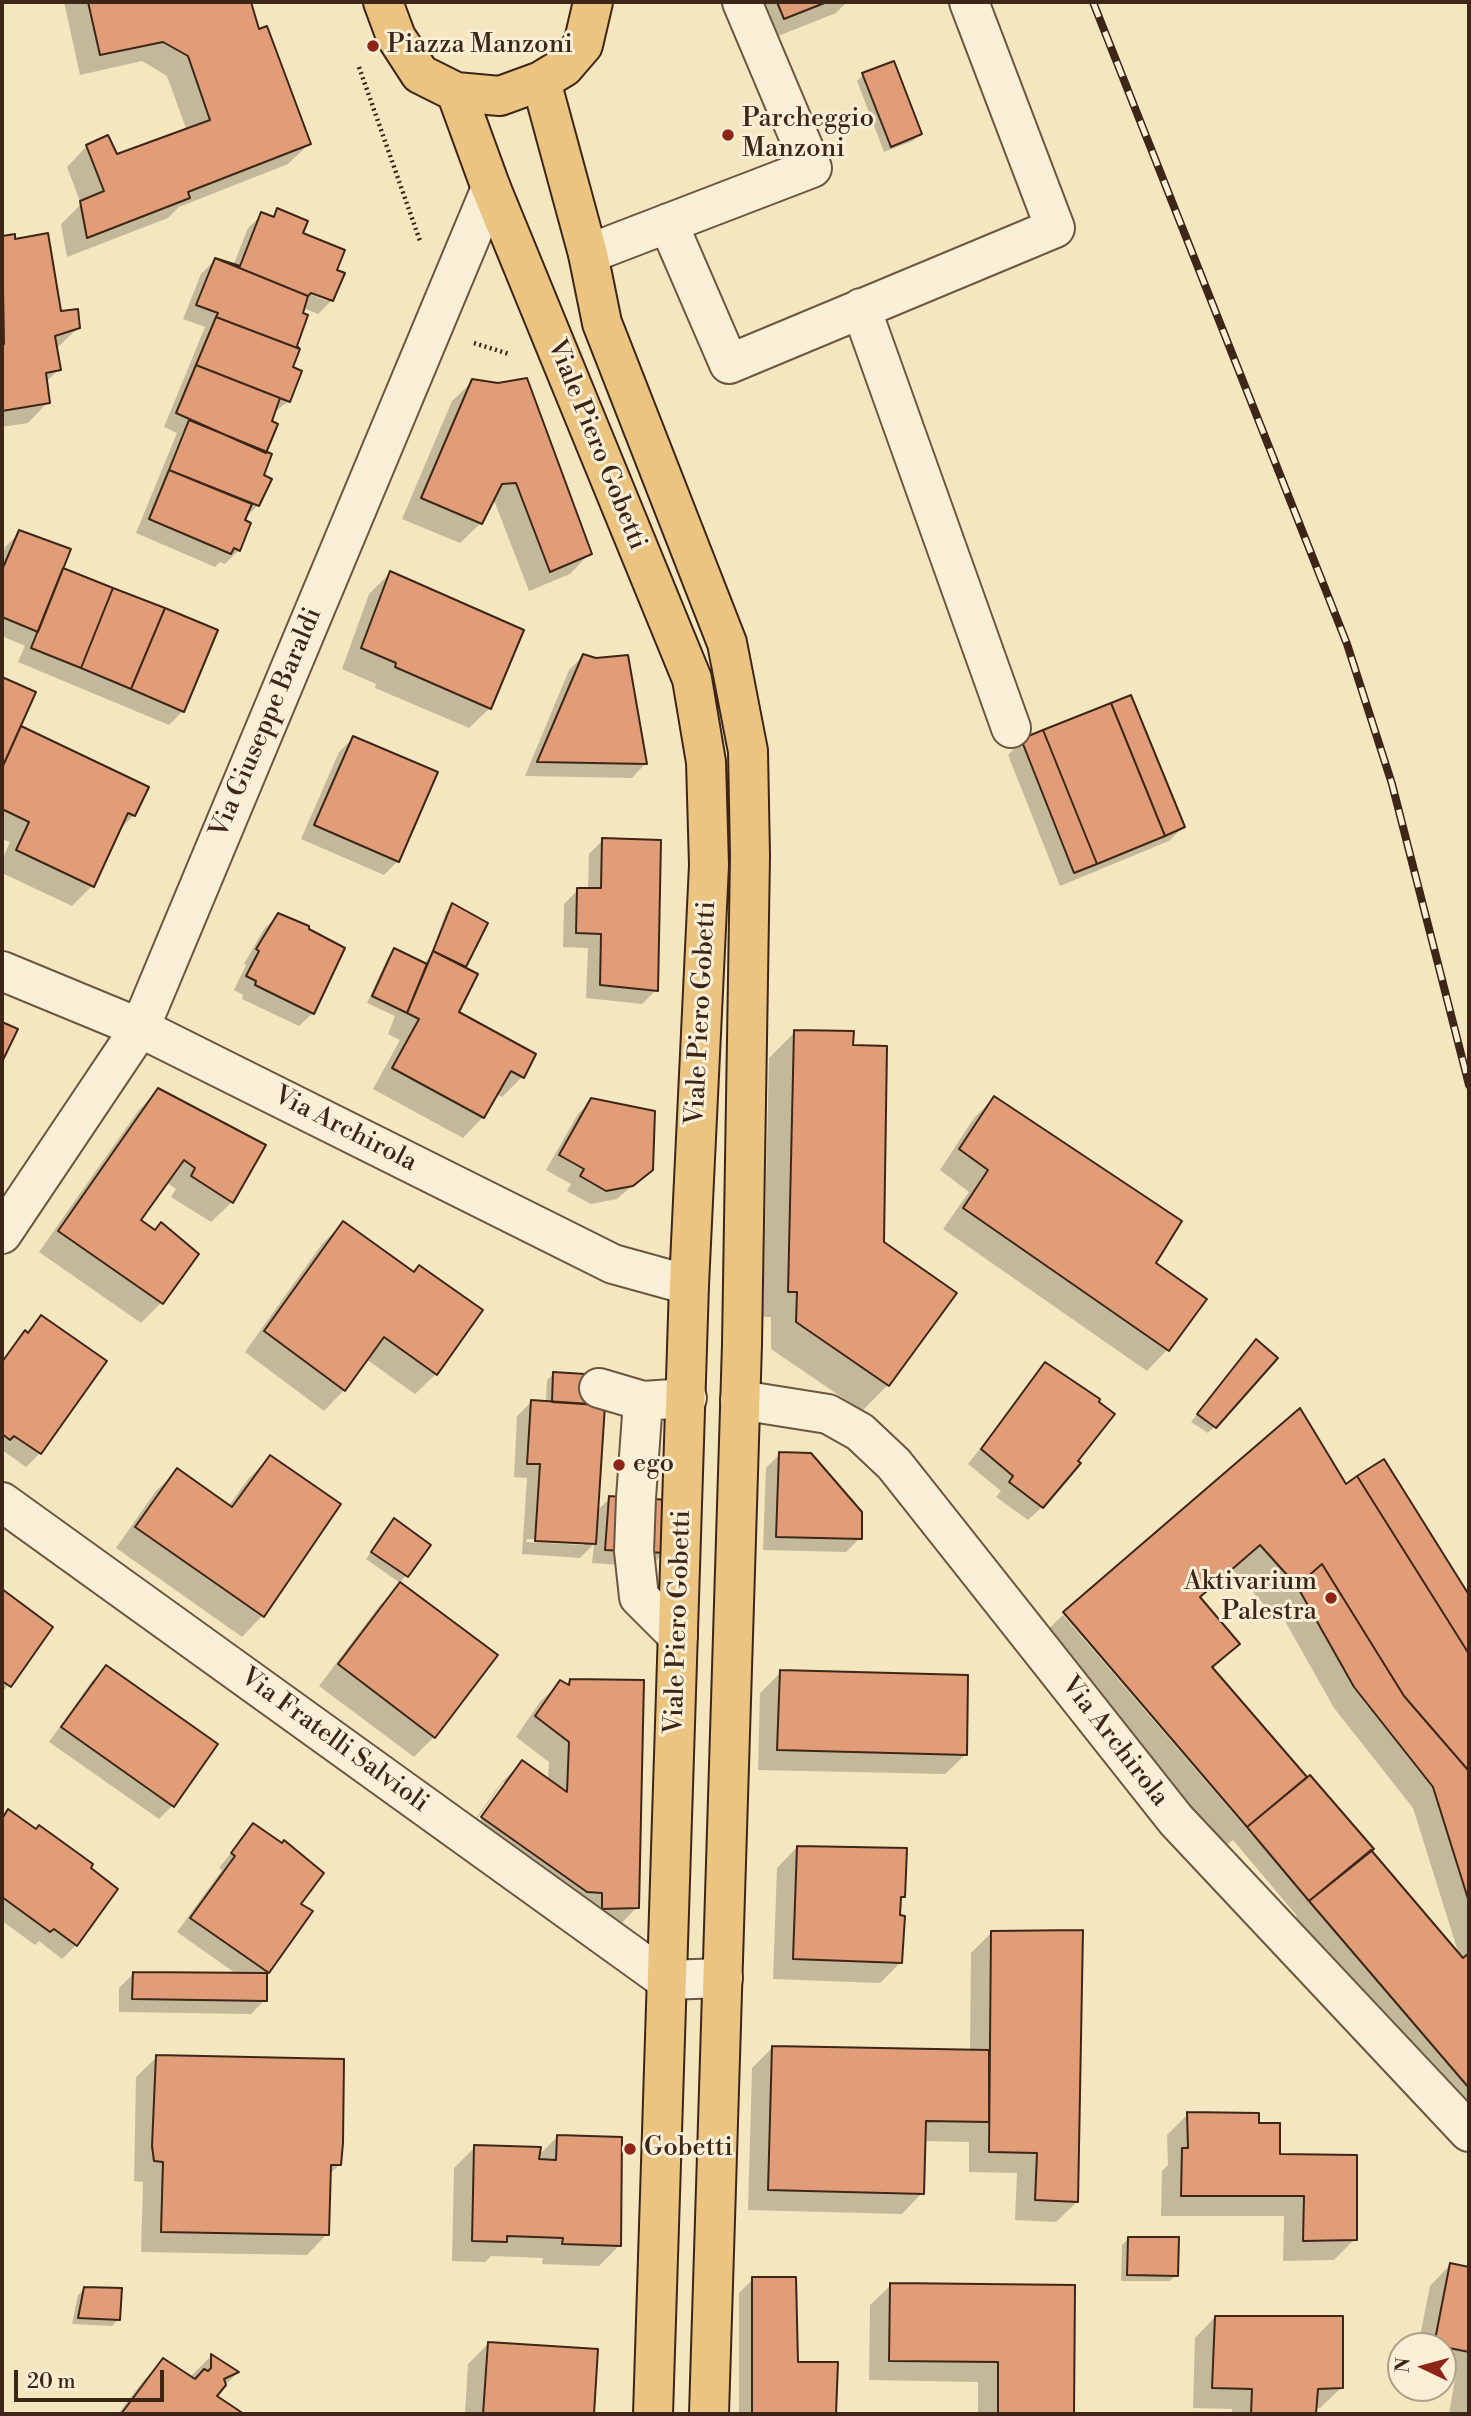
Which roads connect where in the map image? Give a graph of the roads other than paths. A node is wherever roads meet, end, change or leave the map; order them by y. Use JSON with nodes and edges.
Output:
{"nodes":[{"id":1,"x":383,"y":2,"type":"edge"},
{"id":2,"x":593,"y":2,"type":"edge"},
{"id":3,"x":742,"y":2,"type":"edge"},
{"id":4,"x":969,"y":2,"type":"edge"},
{"id":5,"x":541,"y":81,"type":"junction"},
{"id":6,"x":456,"y":92,"type":"junction"},
{"id":7,"x":491,"y":188,"type":"junction"},
{"id":8,"x":668,"y":223,"type":"junction"},
{"id":9,"x":588,"y":254,"type":"junction"},
{"id":10,"x":861,"y":308,"type":"junction"},
{"id":11,"x":1011,"y":728,"type":"dead end"},
{"id":12,"x":2,"y":971,"type":"edge"},
{"id":13,"x":140,"y":1028,"type":"junction"},
{"id":14,"x":2,"y":1234,"type":"edge"},
{"id":15,"x":689,"y":1285,"type":"junction"},
{"id":16,"x":599,"y":1388,"type":"dead end"},
{"id":17,"x":687,"y":1398,"type":"junction"},
{"id":18,"x":740,"y":1400,"type":"junction"},
{"id":19,"x":643,"y":1401,"type":"junction"},
{"id":20,"x":2,"y":1502,"type":"edge"},
{"id":21,"x":678,"y":1636,"type":"junction"},
{"id":22,"x":723,"y":1978,"type":"junction"},
{"id":23,"x":666,"y":1980,"type":"junction"},
{"id":24,"x":1469,"y":2132,"type":"edge"},
{"id":25,"x":653,"y":2414,"type":"edge"},
{"id":26,"x":709,"y":2414,"type":"edge"}],
"edges":[{"from":1,"to":6,"type":"main road"},
{"from":2,"to":5,"type":"main road"},
{"from":3,"to":8,"type":"street"},
{"from":4,"to":10,"type":"street"},
{"from":5,"to":6,"type":"main road"},
{"from":5,"to":9,"type":"main road","name":"Viale Piero Gobetti"},
{"from":6,"to":7,"type":"main road","name":"Viale Piero Gobetti"},
{"from":7,"to":13,"type":"street","name":"Via Giuseppe Baraldi"},
{"from":7,"to":15,"type":"main road","name":"Viale Piero Gobetti"},
{"from":8,"to":9,"type":"street"},
{"from":8,"to":10,"type":"street"},
{"from":9,"to":18,"type":"main road","name":"Viale Piero Gobetti"},
{"from":10,"to":11,"type":"street"},
{"from":12,"to":13,"type":"street","name":"Via Archirola"},
{"from":13,"to":14,"type":"street","name":"Via Giuseppe Baraldi"},
{"from":13,"to":15,"type":"street","name":"Via Archirola"},
{"from":15,"to":17,"type":"main road","name":"Viale Piero Gobetti"},
{"from":16,"to":19,"type":"street"},
{"from":17,"to":19,"type":"street"},
{"from":17,"to":21,"type":"main road","name":"Viale Piero Gobetti"},
{"from":18,"to":22,"type":"main road","name":"Viale Piero Gobetti"},
{"from":18,"to":24,"type":"street","name":"Via Archirola"},
{"from":19,"to":21,"type":"street"},
{"from":20,"to":23,"type":"street","name":"Via Fratelli Salvioli"},
{"from":21,"to":23,"type":"main road","name":"Viale Piero Gobetti"},
{"from":22,"to":23,"type":"street"},
{"from":22,"to":26,"type":"main road","name":"Viale Piero Gobetti"},
{"from":23,"to":25,"type":"main road","name":"Viale Piero Gobetti"}]}
